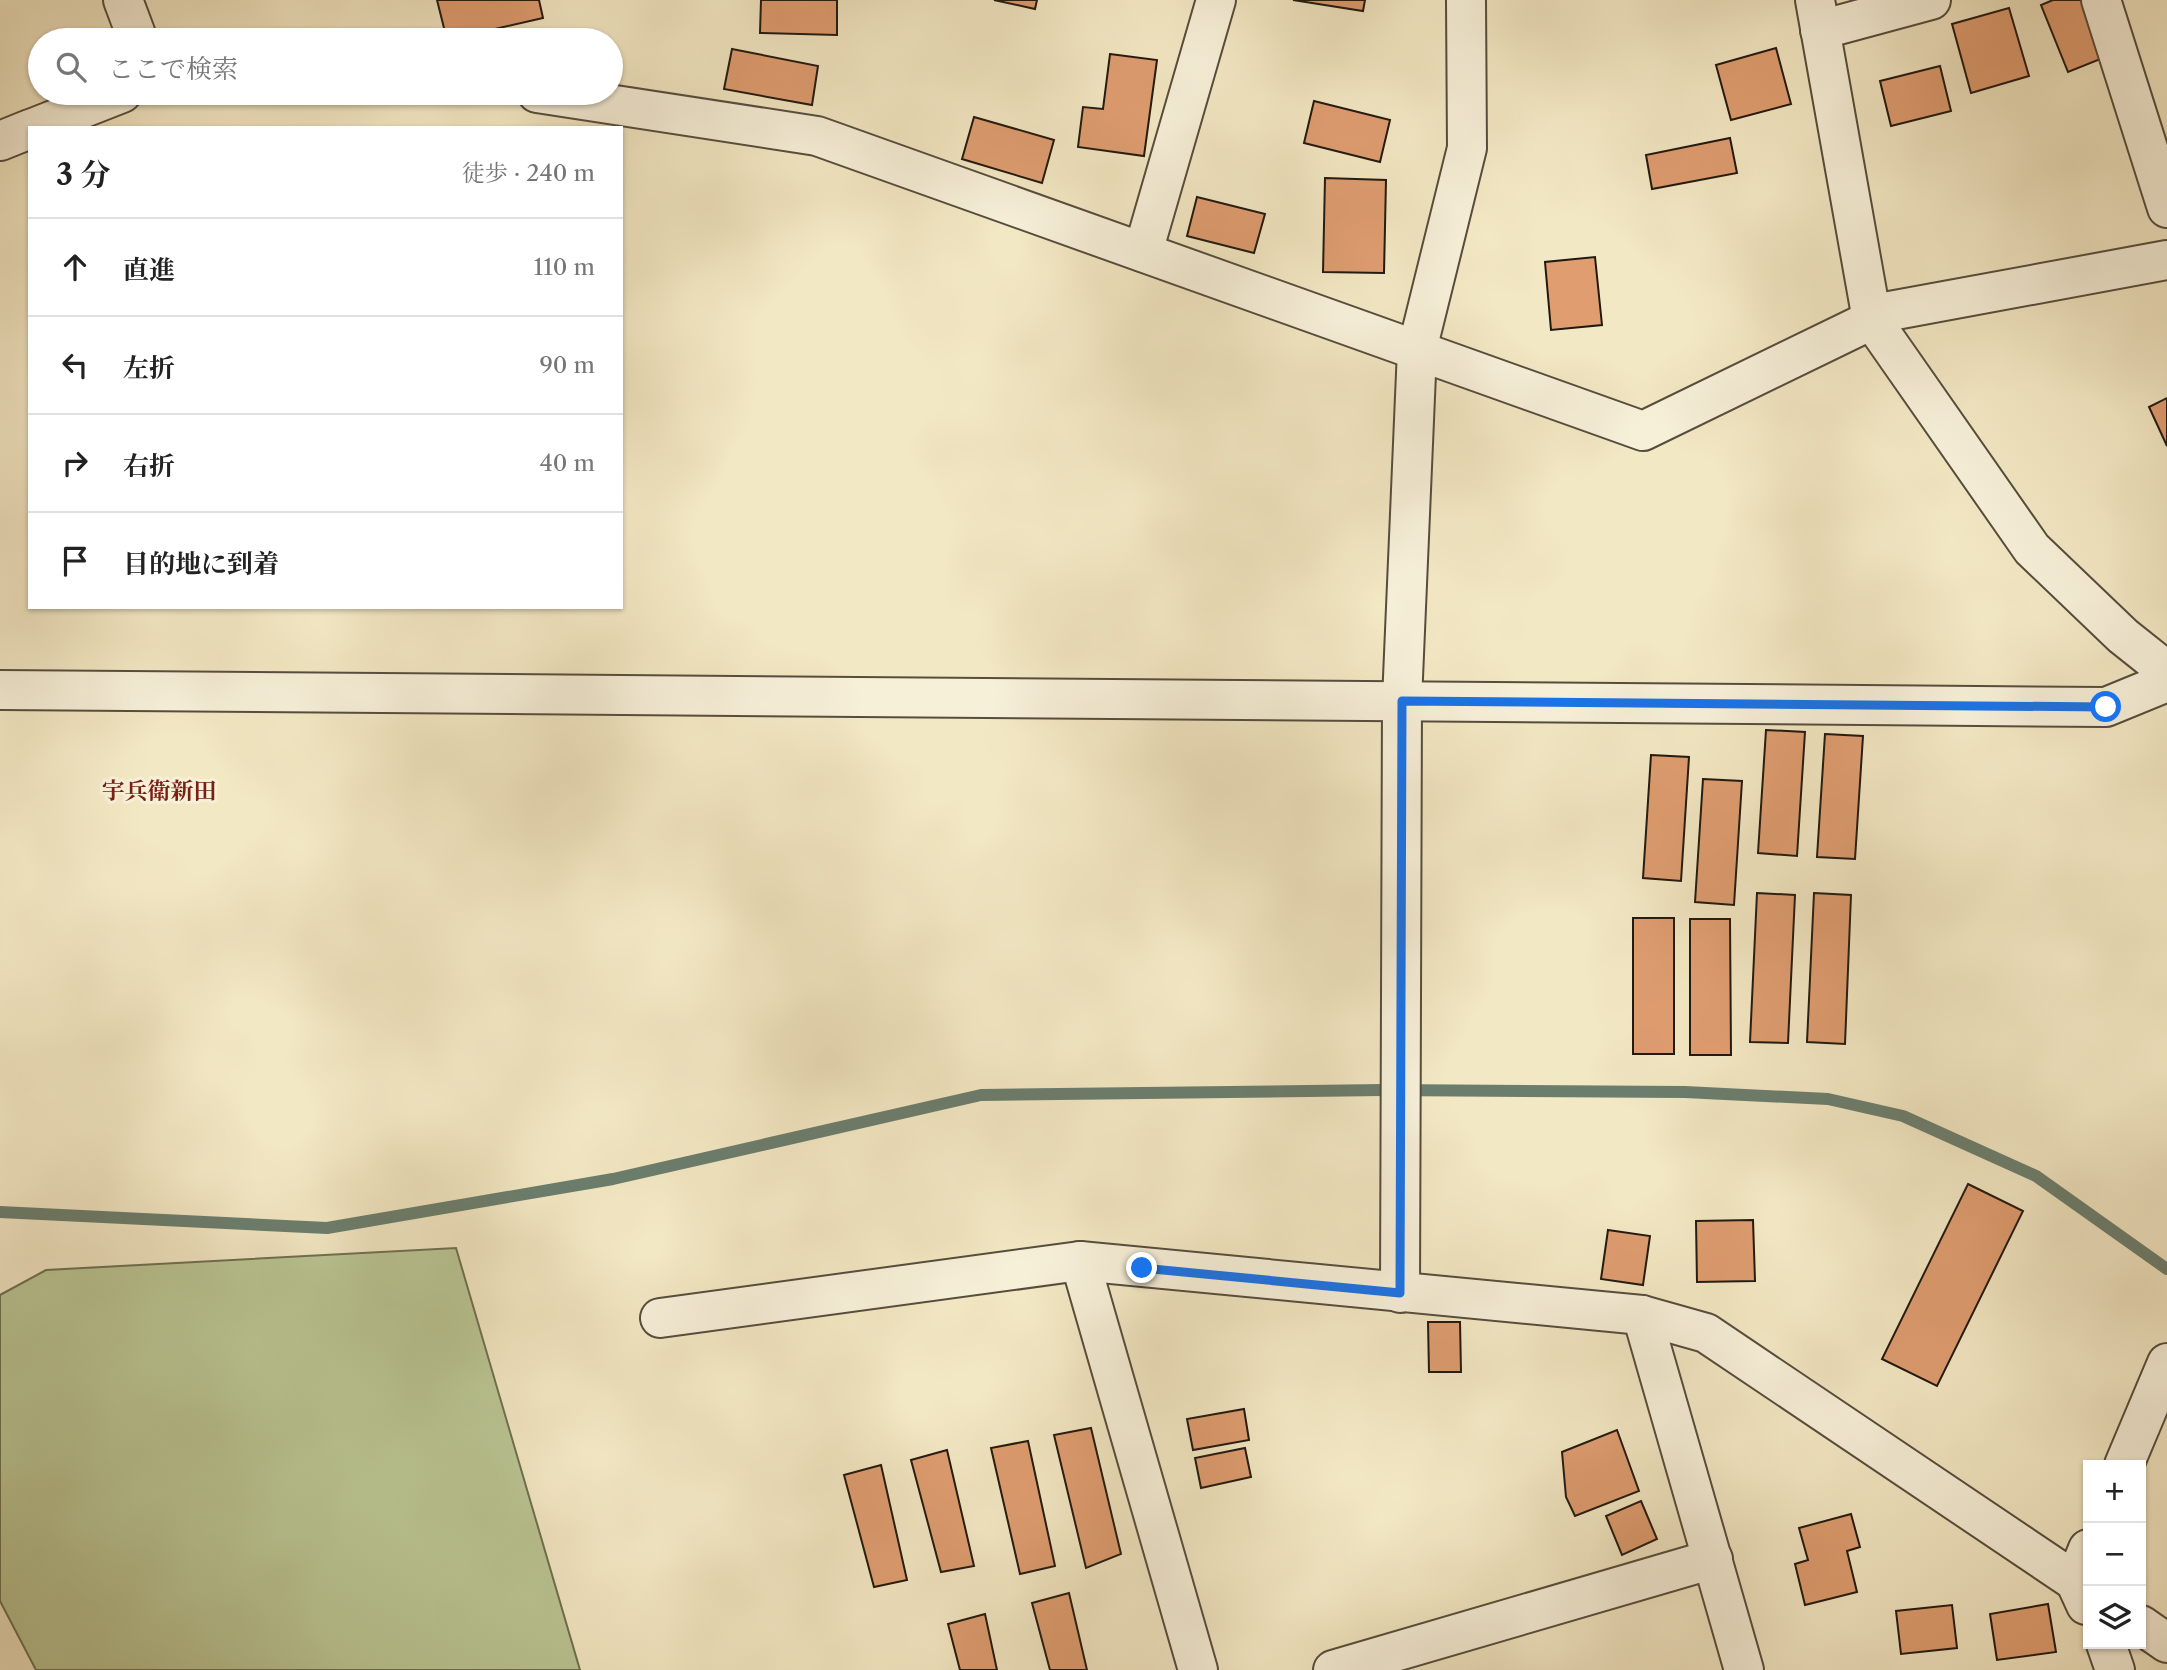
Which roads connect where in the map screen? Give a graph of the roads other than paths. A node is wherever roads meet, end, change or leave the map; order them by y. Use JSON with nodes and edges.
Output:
{"nodes":[{"id":1,"x":123,"y":0,"type":"edge"},
{"id":2,"x":1216,"y":0,"type":"edge"},
{"id":3,"x":1466,"y":0,"type":"edge"},
{"id":4,"x":1931,"y":0,"type":"edge"},
{"id":5,"x":2101,"y":0,"type":"edge"},
{"id":6,"x":1817,"y":15,"type":"edge"},
{"id":7,"x":134,"y":28,"type":"edge"},
{"id":8,"x":91,"y":105,"type":"edge"},
{"id":9,"x":615,"y":105,"type":"edge"},
{"id":10,"x":37,"y":126,"type":"edge"},
{"id":11,"x":28,"y":130,"type":"edge"},
{"id":12,"x":0,"y":141,"type":"edge"},
{"id":13,"x":2167,"y":208,"type":"edge"},
{"id":14,"x":1143,"y":252,"type":"junction"},
{"id":15,"x":2167,"y":260,"type":"edge"},
{"id":16,"x":1872,"y":320,"type":"junction"},
{"id":17,"x":1417,"y":350,"type":"junction"},
{"id":18,"x":2167,"y":671,"type":"edge"},
{"id":19,"x":2167,"y":682,"type":"edge"},
{"id":20,"x":0,"y":690,"type":"edge"},
{"id":21,"x":1402,"y":701,"type":"junction"},
{"id":22,"x":1080,"y":1261,"type":"junction"},
{"id":23,"x":1400,"y":1293,"type":"junction"},
{"id":24,"x":1642,"y":1315,"type":"junction"},
{"id":25,"x":660,"y":1318,"type":"dead end"},
{"id":26,"x":2167,"y":1363,"type":"edge"},
{"id":27,"x":2126,"y":1460,"type":"edge"},
{"id":28,"x":1713,"y":1559,"type":"junction"},
{"id":29,"x":2083,"y":1581,"type":"edge"},
{"id":30,"x":2146,"y":1628,"type":"edge"},
{"id":31,"x":2167,"y":1643,"type":"edge"},
{"id":32,"x":2108,"y":1649,"type":"edge"},
{"id":33,"x":1198,"y":1670,"type":"edge"},
{"id":34,"x":1332,"y":1670,"type":"edge"},
{"id":35,"x":1744,"y":1670,"type":"edge"},
{"id":36,"x":2115,"y":1670,"type":"edge"}],
"edges":[{"from":1,"to":7,"type":"street"},
{"from":2,"to":14,"type":"street"},
{"from":3,"to":17,"type":"street"},
{"from":4,"to":6,"type":"street"},
{"from":5,"to":13,"type":"street"},
{"from":6,"to":16,"type":"street"},
{"from":8,"to":10,"type":"street"},
{"from":9,"to":14,"type":"street"},
{"from":11,"to":12,"type":"street"},
{"from":14,"to":17,"type":"street"},
{"from":15,"to":16,"type":"street"},
{"from":16,"to":17,"type":"street"},
{"from":16,"to":18,"type":"street"},
{"from":17,"to":21,"type":"street"},
{"from":19,"to":21,"type":"street"},
{"from":20,"to":21,"type":"street"},
{"from":21,"to":23,"type":"street"},
{"from":22,"to":23,"type":"street"},
{"from":22,"to":25,"type":"street"},
{"from":22,"to":33,"type":"street"},
{"from":23,"to":24,"type":"street"},
{"from":24,"to":28,"type":"street"},
{"from":24,"to":29,"type":"street"},
{"from":26,"to":27,"type":"street"},
{"from":28,"to":34,"type":"street"},
{"from":28,"to":35,"type":"street"},
{"from":30,"to":31,"type":"street"},
{"from":32,"to":36,"type":"street"}]}
